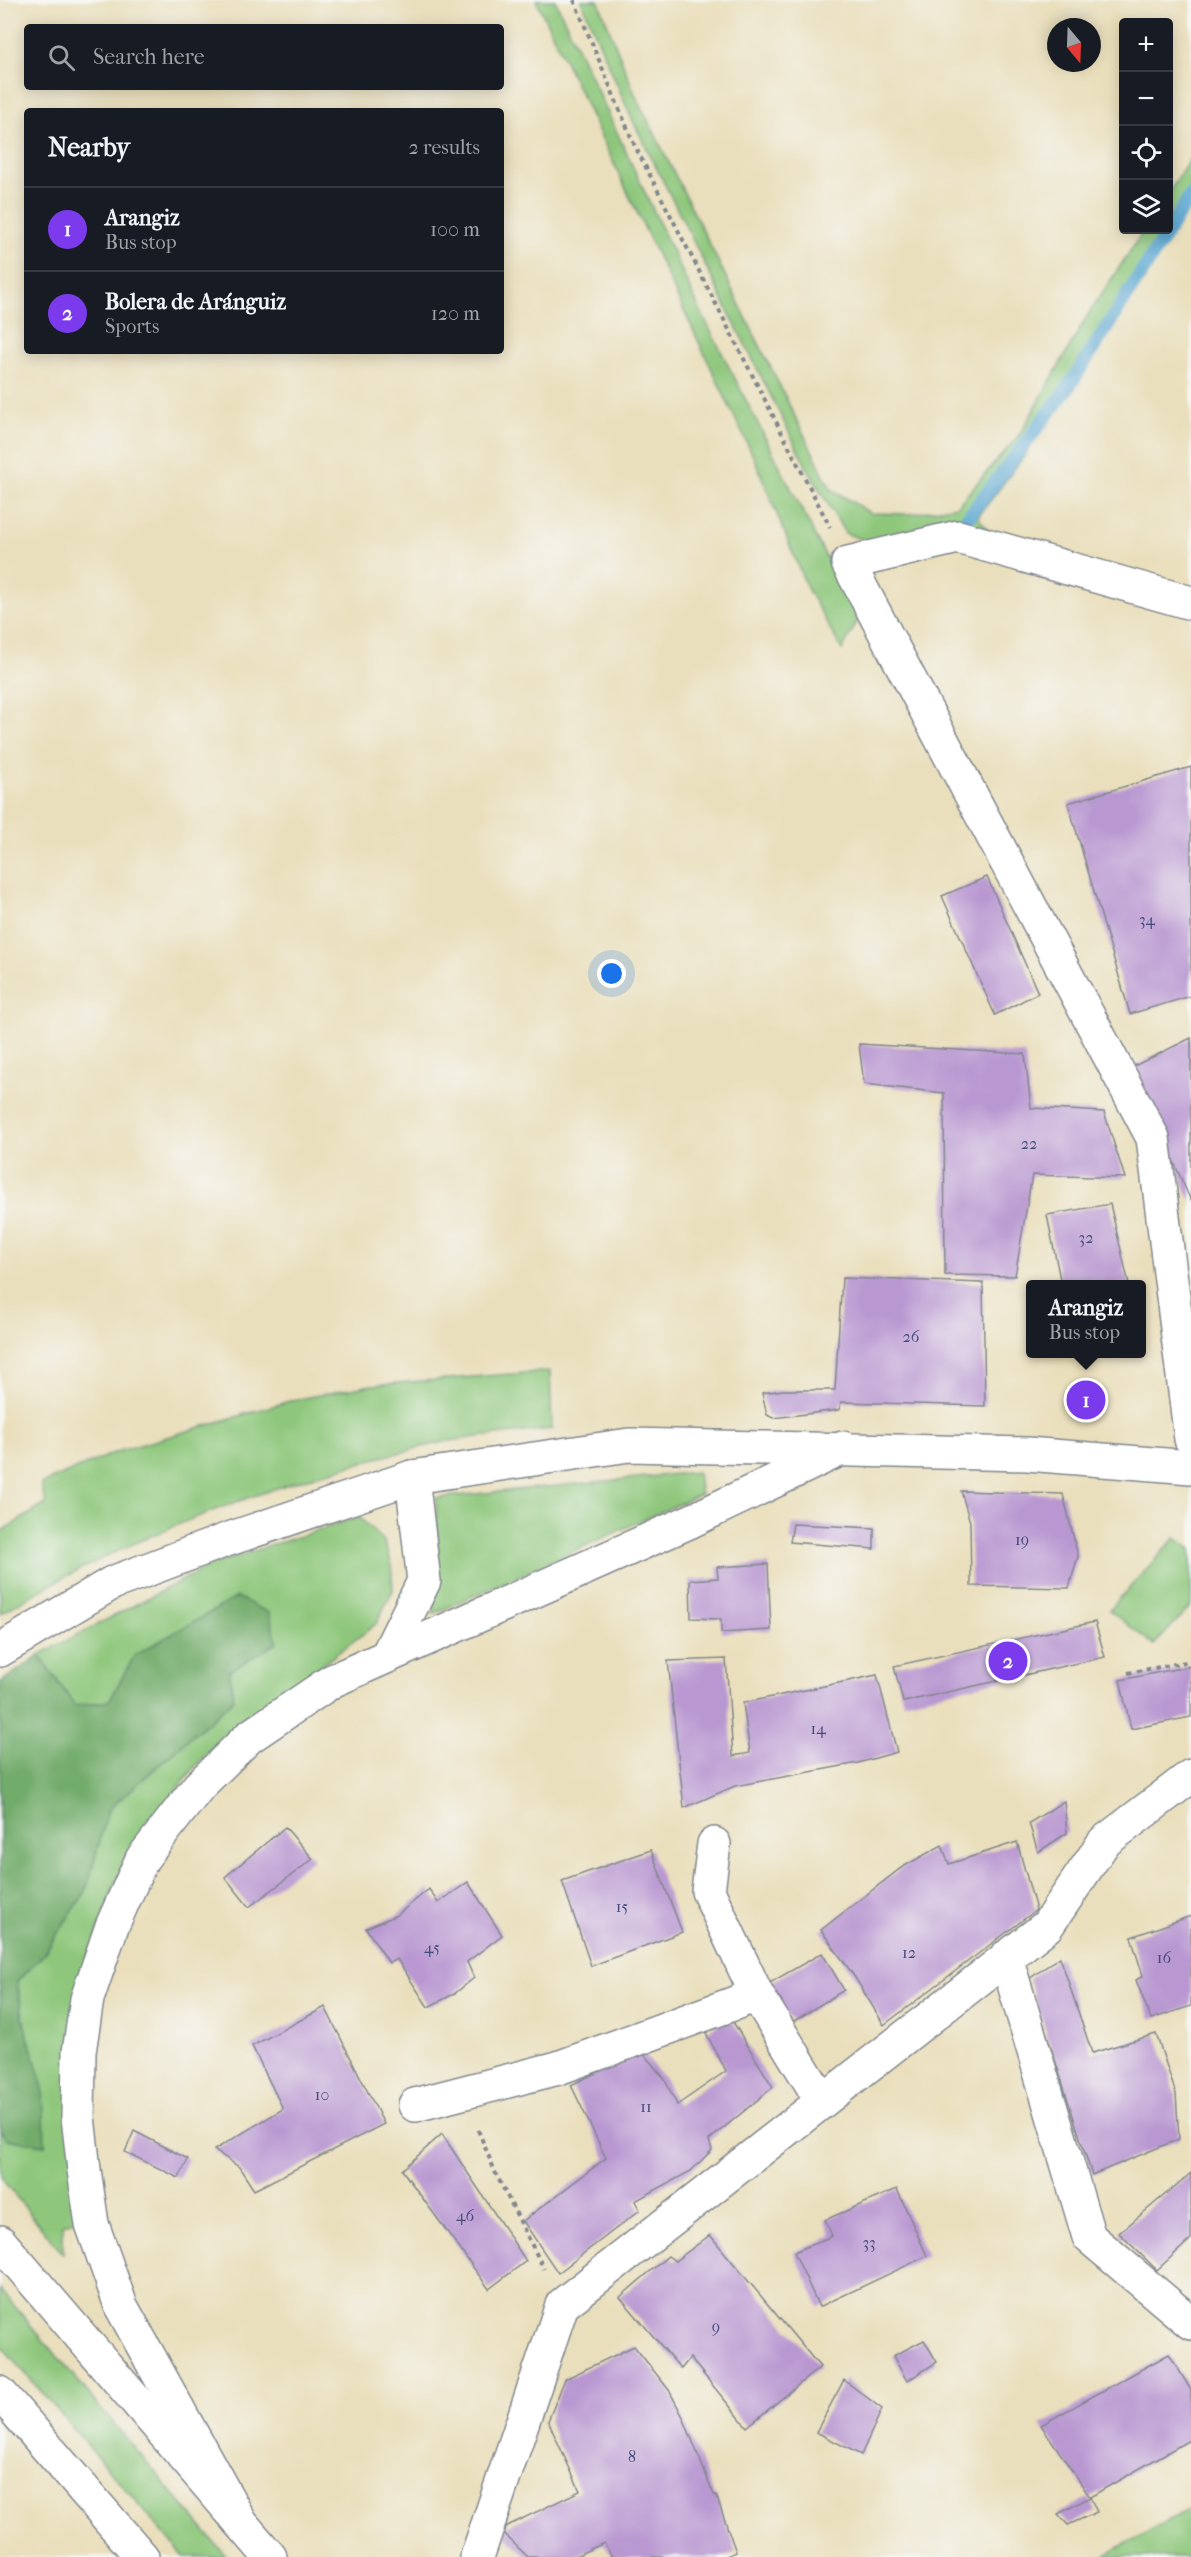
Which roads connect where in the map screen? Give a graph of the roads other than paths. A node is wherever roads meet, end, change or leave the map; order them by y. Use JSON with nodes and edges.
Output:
{"nodes":[{"id":1,"x":1191,"y":603,"type":"edge"},
{"id":2,"x":1191,"y":1439,"type":"edge"},
{"id":3,"x":843,"y":1448,"type":"junction"},
{"id":4,"x":1191,"y":1467,"type":"edge"},
{"id":5,"x":412,"y":1477,"type":"junction"},
{"id":6,"x":0,"y":1650,"type":"edge"},
{"id":7,"x":388,"y":1654,"type":"junction"},
{"id":8,"x":1191,"y":1776,"type":"edge"},
{"id":9,"x":714,"y":1844,"type":"dead end"},
{"id":10,"x":1006,"y":1957,"type":"junction"},
{"id":11,"x":757,"y":1995,"type":"junction"},
{"id":12,"x":822,"y":2102,"type":"junction"},
{"id":13,"x":415,"y":2105,"type":"dead end"},
{"id":14,"x":0,"y":2242,"type":"edge"},
{"id":15,"x":1191,"y":2323,"type":"edge"},
{"id":16,"x":0,"y":2393,"type":"edge"},
{"id":17,"x":241,"y":2523,"type":"junction"},
{"id":18,"x":142,"y":2557,"type":"edge"},
{"id":19,"x":270,"y":2557,"type":"edge"},
{"id":20,"x":477,"y":2557,"type":"edge"}],
"edges":[{"from":1,"to":2,"type":"main road"},
{"from":3,"to":4,"type":"main road"},
{"from":3,"to":5,"type":"main road"},
{"from":3,"to":7,"type":"main road"},
{"from":5,"to":6,"type":"main road"},
{"from":5,"to":7,"type":"main road"},
{"from":7,"to":17,"type":"main road"},
{"from":8,"to":10,"type":"main road"},
{"from":9,"to":11,"type":"main road"},
{"from":10,"to":12,"type":"main road"},
{"from":10,"to":15,"type":"main road"},
{"from":11,"to":12,"type":"main road"},
{"from":11,"to":13,"type":"main road"},
{"from":12,"to":20,"type":"main road"},
{"from":14,"to":17,"type":"main road"},
{"from":16,"to":18,"type":"main road"},
{"from":17,"to":19,"type":"main road"}]}
